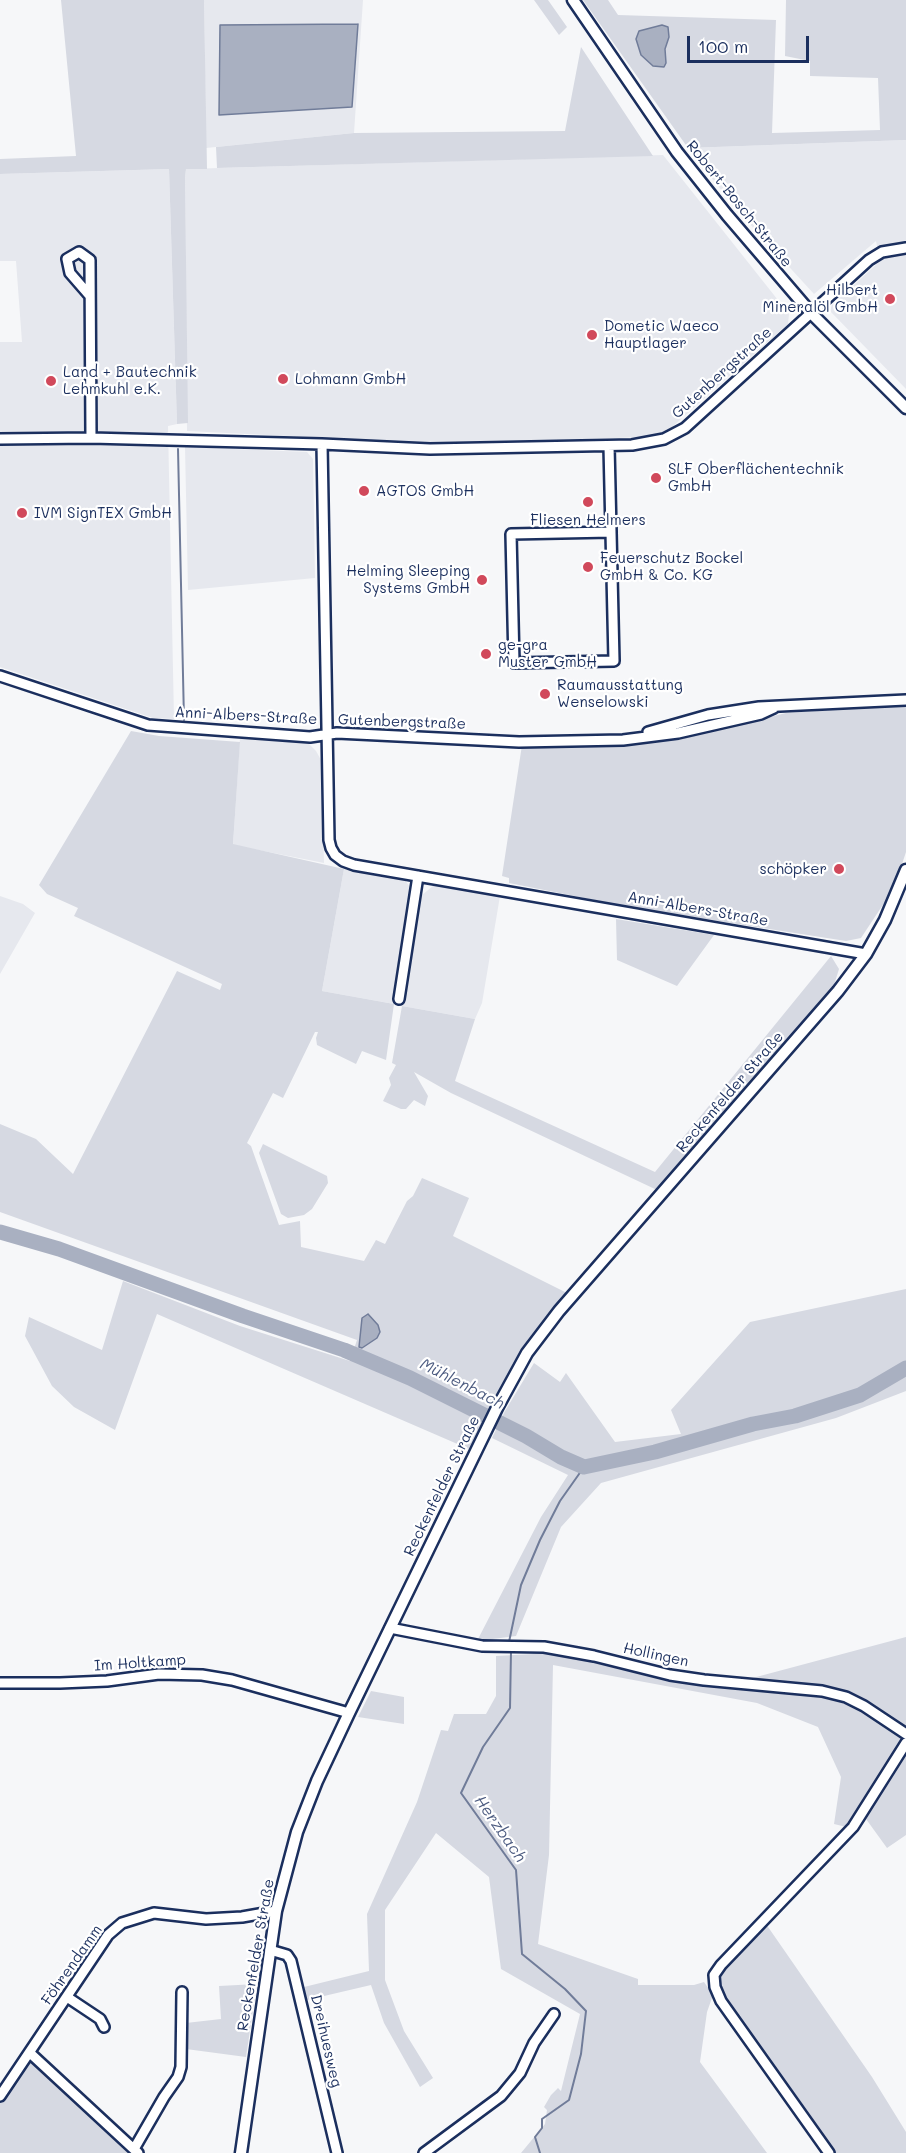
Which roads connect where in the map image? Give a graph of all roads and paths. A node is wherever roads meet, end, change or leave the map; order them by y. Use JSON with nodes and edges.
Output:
{"nodes":[{"id":1,"x":573,"y":0,"type":"edge"},
{"id":2,"x":906,"y":248,"type":"edge"},
{"id":3,"x":90,"y":296,"type":"dead end"},
{"id":4,"x":811,"y":313,"type":"junction"},
{"id":5,"x":906,"y":408,"type":"edge"},
{"id":6,"x":92,"y":438,"type":"junction"},
{"id":7,"x":0,"y":439,"type":"edge"},
{"id":8,"x":322,"y":444,"type":"junction"},
{"id":9,"x":609,"y":446,"type":"junction"},
{"id":10,"x":611,"y":532,"type":"junction"},
{"id":11,"x":0,"y":676,"type":"edge"},
{"id":12,"x":906,"y":700,"type":"edge"},
{"id":13,"x":327,"y":735,"type":"junction"},
{"id":14,"x":906,"y":870,"type":"edge"},
{"id":15,"x":418,"y":876,"type":"junction"},
{"id":16,"x":866,"y":954,"type":"junction"},
{"id":17,"x":399,"y":999,"type":"dead end"},
{"id":18,"x":390,"y":1628,"type":"junction"},
{"id":19,"x":0,"y":1683,"type":"edge"},
{"id":20,"x":349,"y":1713,"type":"junction"},
{"id":21,"x":886,"y":1720,"type":"junction"},
{"id":22,"x":906,"y":1724,"type":"edge"},
{"id":23,"x":906,"y":1734,"type":"edge"},
{"id":24,"x":906,"y":1743,"type":"edge"},
{"id":25,"x":276,"y":1911,"type":"junction"},
{"id":26,"x":270,"y":1950,"type":"junction"},
{"id":27,"x":182,"y":1992,"type":"dead end"},
{"id":28,"x":67,"y":1997,"type":"junction"},
{"id":29,"x":554,"y":2014,"type":"dead end"},
{"id":30,"x":104,"y":2027,"type":"dead end"},
{"id":31,"x":30,"y":2053,"type":"junction"},
{"id":32,"x":0,"y":2096,"type":"edge"},
{"id":33,"x":136,"y":2151,"type":"edge"},
{"id":34,"x":241,"y":2153,"type":"edge"},
{"id":35,"x":337,"y":2153,"type":"edge"},
{"id":36,"x":424,"y":2153,"type":"edge"},
{"id":37,"x":829,"y":2153,"type":"edge"}],
"edges":[{"from":1,"to":4,"type":"street","name":"Robert-Bosch-Straße"},
{"from":2,"to":4,"type":"street","name":"Gutenbergstraße"},
{"from":3,"to":6,"type":"street"},
{"from":4,"to":5,"type":"street","name":"Robert-Bosch-Straße"},
{"from":4,"to":9,"type":"street","name":"Gutenbergstraße"},
{"from":6,"to":7,"type":"street","name":"Gutenbergstraße"},
{"from":6,"to":8,"type":"street","name":"Gutenbergstraße"},
{"from":8,"to":9,"type":"street","name":"Gutenbergstraße"},
{"from":8,"to":13,"type":"street","name":"Gutenbergstraße"},
{"from":9,"to":10,"type":"street"},
{"from":10,"to":10,"type":"street"},
{"from":11,"to":13,"type":"street","name":"Anni-Albers-Straße"},
{"from":12,"to":13,"type":"street","name":"Gutenbergstraße"},
{"from":13,"to":15,"type":"street","name":"Anni-Albers-Straße"},
{"from":14,"to":16,"type":"street","name":"Reckenfelder Straße"},
{"from":15,"to":16,"type":"street","name":"Anni-Albers-Straße"},
{"from":15,"to":17,"type":"street"},
{"from":16,"to":18,"type":"street","name":"Reckenfelder Straße"},
{"from":18,"to":20,"type":"street","name":"Reckenfelder Straße"},
{"from":18,"to":21,"type":"street","name":"Hollingen"},
{"from":19,"to":20,"type":"street","name":"Im Holtkamp"},
{"from":20,"to":25,"type":"street","name":"Reckenfelder Straße"},
{"from":21,"to":22,"type":"street"},
{"from":21,"to":23,"type":"street","name":"Hollingen"},
{"from":24,"to":37,"type":"street"},
{"from":25,"to":26,"type":"street","name":"Reckenfelder Straße"},
{"from":25,"to":28,"type":"street","name":"Föhrendamm"},
{"from":26,"to":34,"type":"street","name":"Reckenfelder Straße"},
{"from":26,"to":35,"type":"street","name":"Dreihuesweg"},
{"from":27,"to":33,"type":"street"},
{"from":28,"to":30,"type":"street"},
{"from":28,"to":31,"type":"street","name":"Föhrendamm"},
{"from":29,"to":36,"type":"street"},
{"from":31,"to":32,"type":"street","name":"Föhrendamm"},
{"from":31,"to":33,"type":"street"}]}
